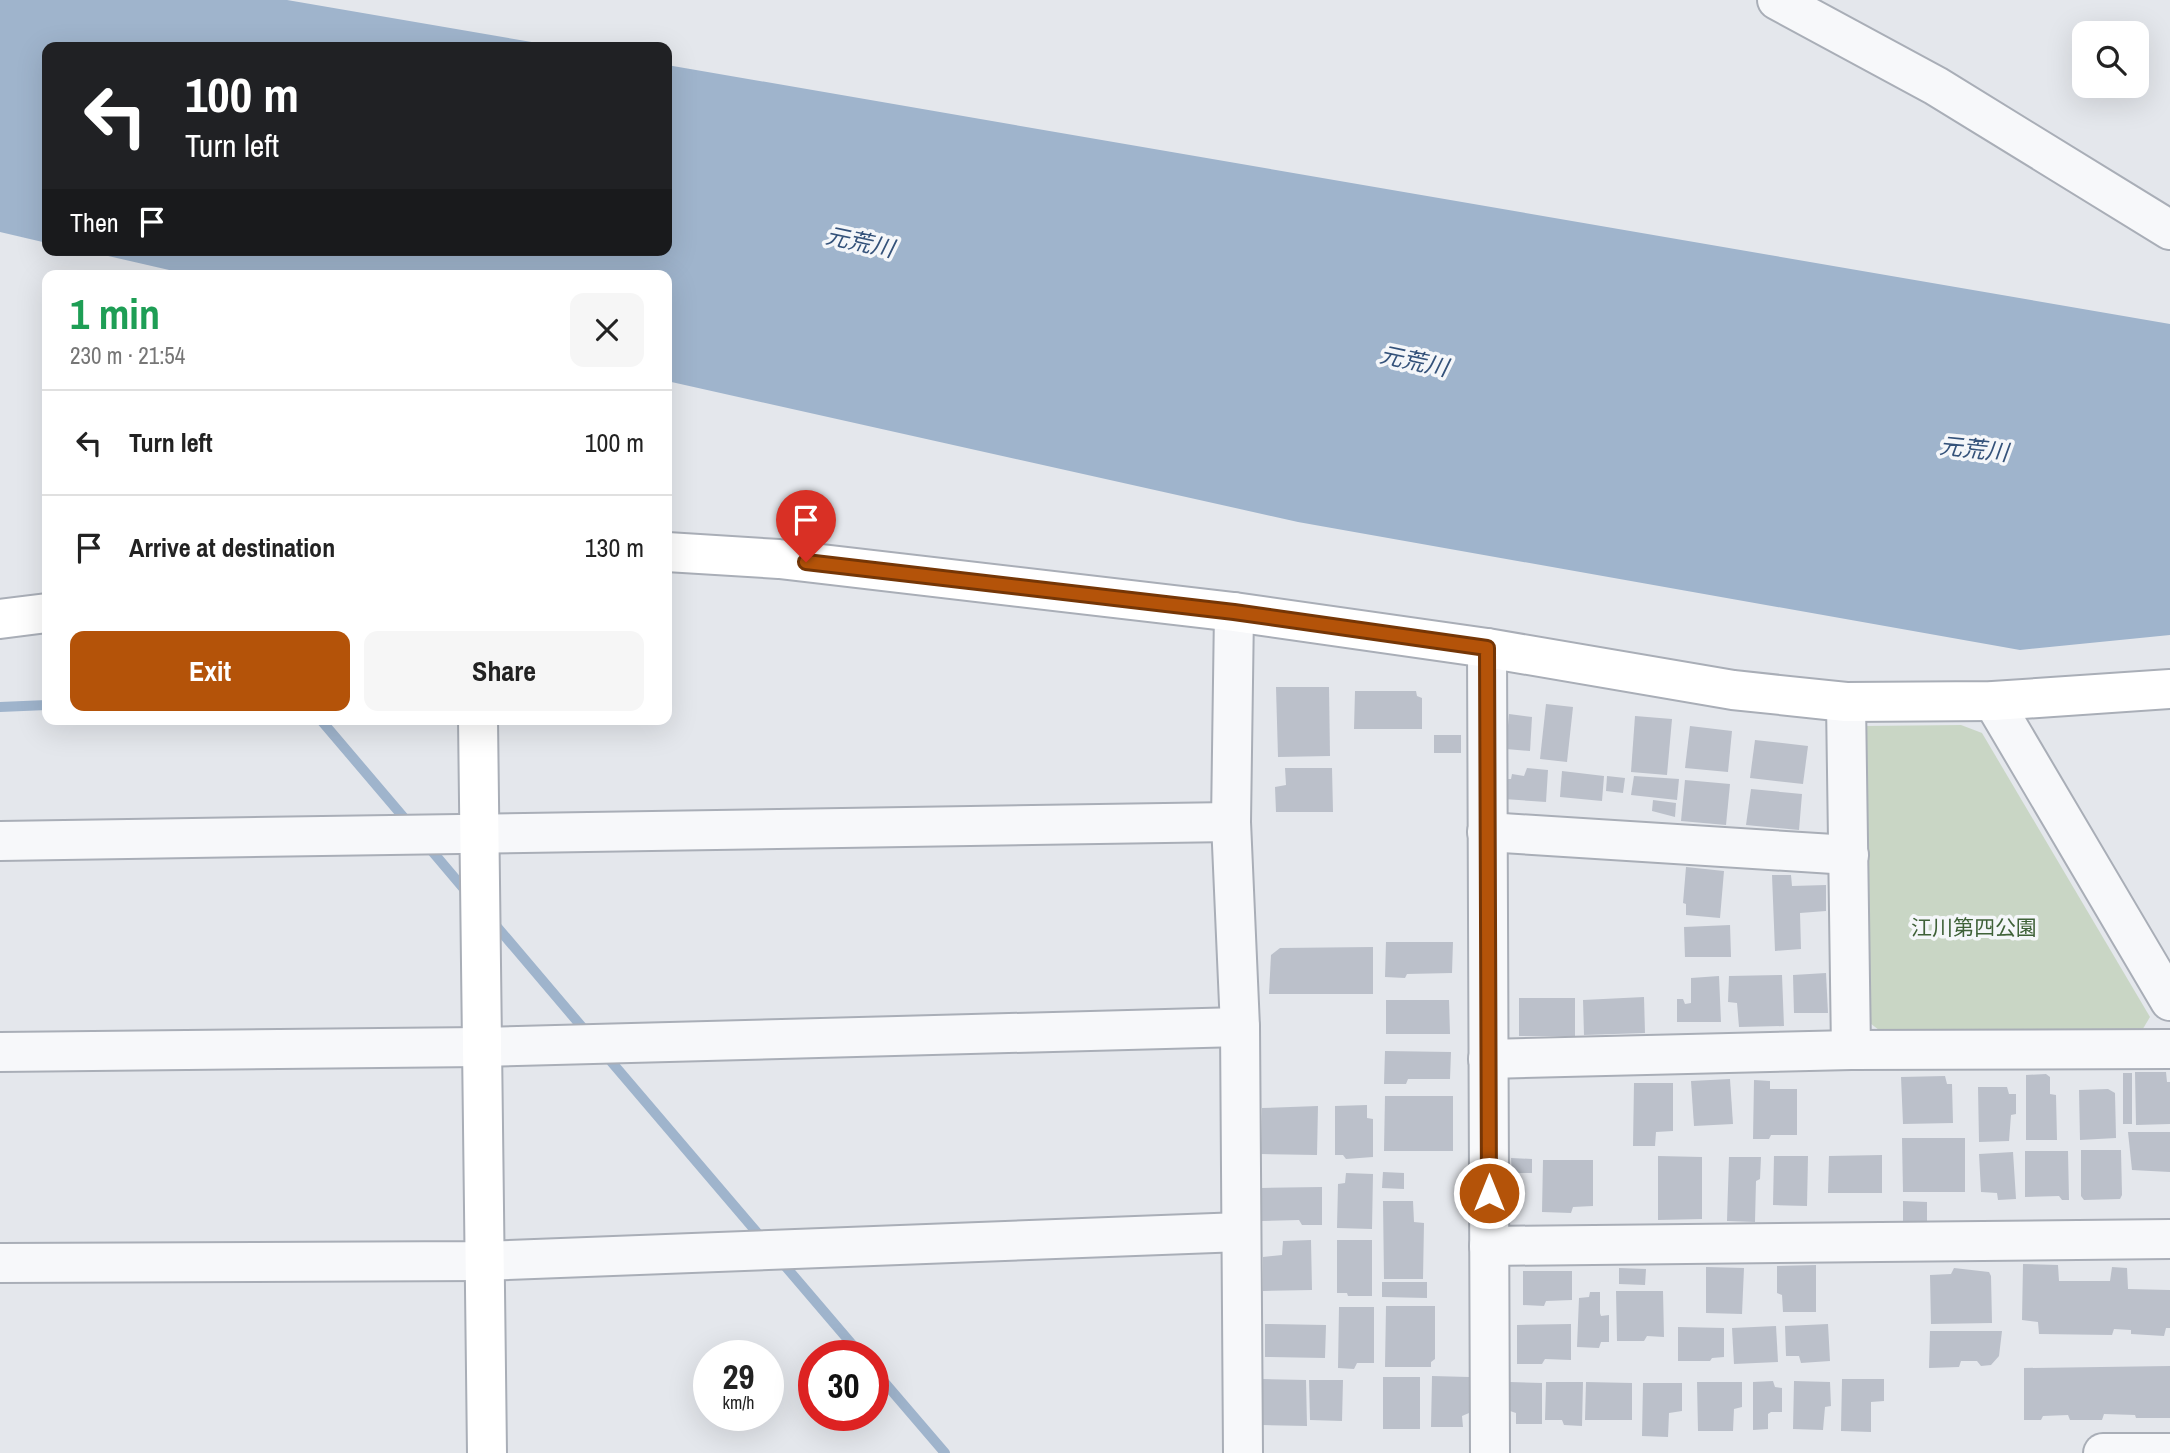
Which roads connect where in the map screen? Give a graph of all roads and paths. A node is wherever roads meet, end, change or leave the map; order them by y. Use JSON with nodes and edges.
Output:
{"nodes":[{"id":1,"x":1777,"y":0,"type":"edge"},
{"id":2,"x":2170,"y":230,"type":"edge"},
{"id":3,"x":672,"y":552,"type":"edge"},
{"id":4,"x":1234,"y":612,"type":"junction"},
{"id":5,"x":42,"y":614,"type":"edge"},
{"id":6,"x":0,"y":619,"type":"edge"},
{"id":7,"x":1487,"y":648,"type":"junction"},
{"id":8,"x":2170,"y":689,"type":"edge"},
{"id":9,"x":1993,"y":701,"type":"junction"},
{"id":10,"x":1846,"y":702,"type":"junction"},
{"id":11,"x":478,"y":725,"type":"edge"},
{"id":12,"x":1231,"y":822,"type":"junction"},
{"id":13,"x":1487,"y":832,"type":"junction"},
{"id":14,"x":479,"y":834,"type":"junction"},
{"id":15,"x":0,"y":841,"type":"edge"},
{"id":16,"x":1849,"y":855,"type":"junction"},
{"id":17,"x":2170,"y":1001,"type":"edge"},
{"id":18,"x":1240,"y":1027,"type":"junction"},
{"id":19,"x":481,"y":1047,"type":"junction"},
{"id":20,"x":2170,"y":1049,"type":"edge"},
{"id":21,"x":1851,"y":1050,"type":"junction"},
{"id":22,"x":0,"y":1052,"type":"edge"},
{"id":23,"x":1488,"y":1059,"type":"junction"},
{"id":24,"x":1241,"y":1232,"type":"junction"},
{"id":25,"x":2170,"y":1239,"type":"edge"},
{"id":26,"x":1489,"y":1246,"type":"junction"},
{"id":27,"x":484,"y":1261,"type":"junction"},
{"id":28,"x":0,"y":1263,"type":"edge"},
{"id":29,"x":2170,"y":1452,"type":"edge"},
{"id":30,"x":486,"y":1453,"type":"edge"},
{"id":31,"x":1242,"y":1453,"type":"edge"},
{"id":32,"x":1489,"y":1453,"type":"edge"},
{"id":33,"x":2103,"y":1453,"type":"edge"}],
"edges":[{"from":1,"to":2,"type":"street"},
{"from":3,"to":4,"type":"street"},
{"from":4,"to":7,"type":"street"},
{"from":4,"to":12,"type":"street"},
{"from":5,"to":6,"type":"street"},
{"from":7,"to":10,"type":"street"},
{"from":7,"to":13,"type":"street"},
{"from":8,"to":9,"type":"street"},
{"from":9,"to":10,"type":"street"},
{"from":9,"to":17,"type":"street"},
{"from":10,"to":16,"type":"street"},
{"from":11,"to":14,"type":"street"},
{"from":12,"to":14,"type":"street"},
{"from":12,"to":18,"type":"street"},
{"from":13,"to":16,"type":"street"},
{"from":13,"to":23,"type":"street"},
{"from":14,"to":15,"type":"street"},
{"from":14,"to":19,"type":"street"},
{"from":16,"to":21,"type":"street"},
{"from":18,"to":19,"type":"street"},
{"from":18,"to":24,"type":"street"},
{"from":19,"to":22,"type":"street"},
{"from":19,"to":27,"type":"street"},
{"from":20,"to":21,"type":"street"},
{"from":21,"to":23,"type":"street"},
{"from":23,"to":26,"type":"street"},
{"from":24,"to":27,"type":"street"},
{"from":24,"to":31,"type":"street"},
{"from":25,"to":26,"type":"street"},
{"from":26,"to":32,"type":"street"},
{"from":27,"to":28,"type":"street"},
{"from":27,"to":30,"type":"street"},
{"from":29,"to":33,"type":"street"}]}
